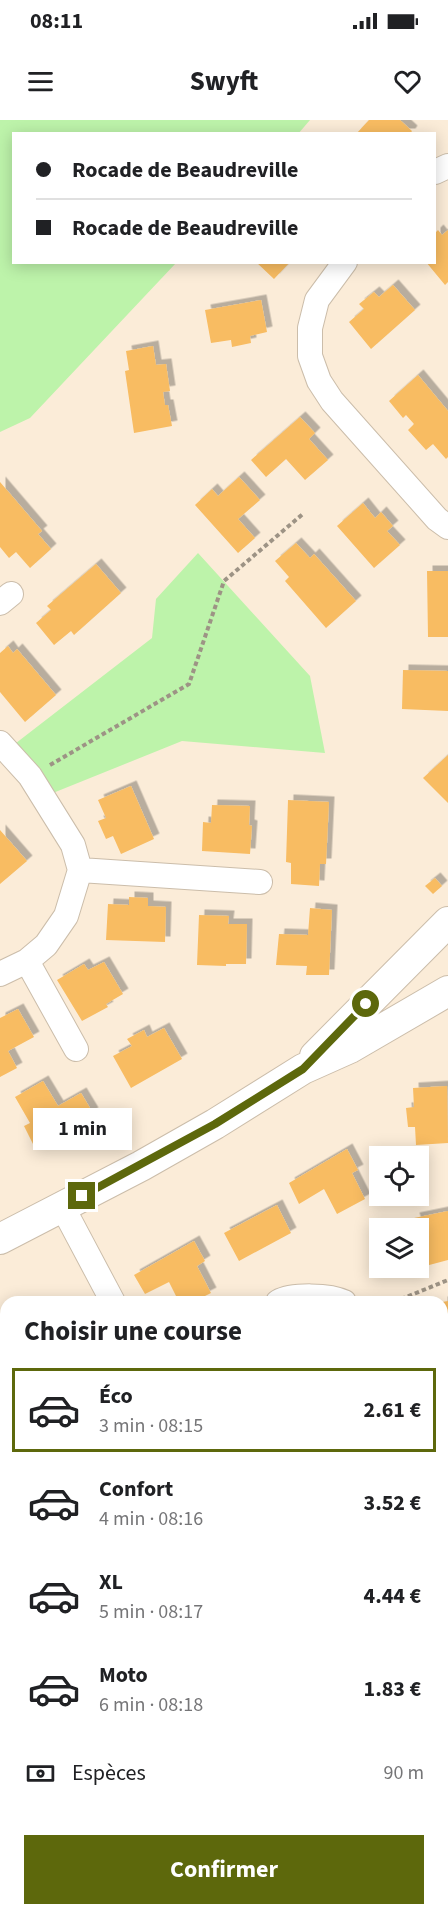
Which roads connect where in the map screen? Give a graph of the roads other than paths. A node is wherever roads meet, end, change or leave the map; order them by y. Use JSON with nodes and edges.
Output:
{"nodes":[{"id":1,"x":344,"y":264,"type":"edge"},
{"id":2,"x":448,"y":527,"type":"edge"},
{"id":3,"x":0,"y":743,"type":"edge"},
{"id":4,"x":80,"y":870,"type":"junction"},
{"id":5,"x":260,"y":882,"type":"dead end"},
{"id":6,"x":448,"y":922,"type":"edge"},
{"id":7,"x":27,"y":961,"type":"junction"},
{"id":8,"x":0,"y":974,"type":"edge"},
{"id":9,"x":448,"y":991,"type":"edge"},
{"id":10,"x":76,"y":1049,"type":"dead end"},
{"id":11,"x":303,"y":1069,"type":"junction"},
{"id":12,"x":62,"y":1206,"type":"junction"},
{"id":13,"x":0,"y":1239,"type":"edge"},
{"id":14,"x":110,"y":1296,"type":"edge"}],
"edges":[{"from":1,"to":2,"type":"street"},
{"from":3,"to":4,"type":"street"},
{"from":4,"to":5,"type":"street"},
{"from":4,"to":7,"type":"street"},
{"from":6,"to":11,"type":"street"},
{"from":7,"to":8,"type":"street"},
{"from":7,"to":10,"type":"street"},
{"from":9,"to":11,"type":"street"},
{"from":11,"to":12,"type":"street"},
{"from":12,"to":13,"type":"street"},
{"from":12,"to":14,"type":"street"}]}
